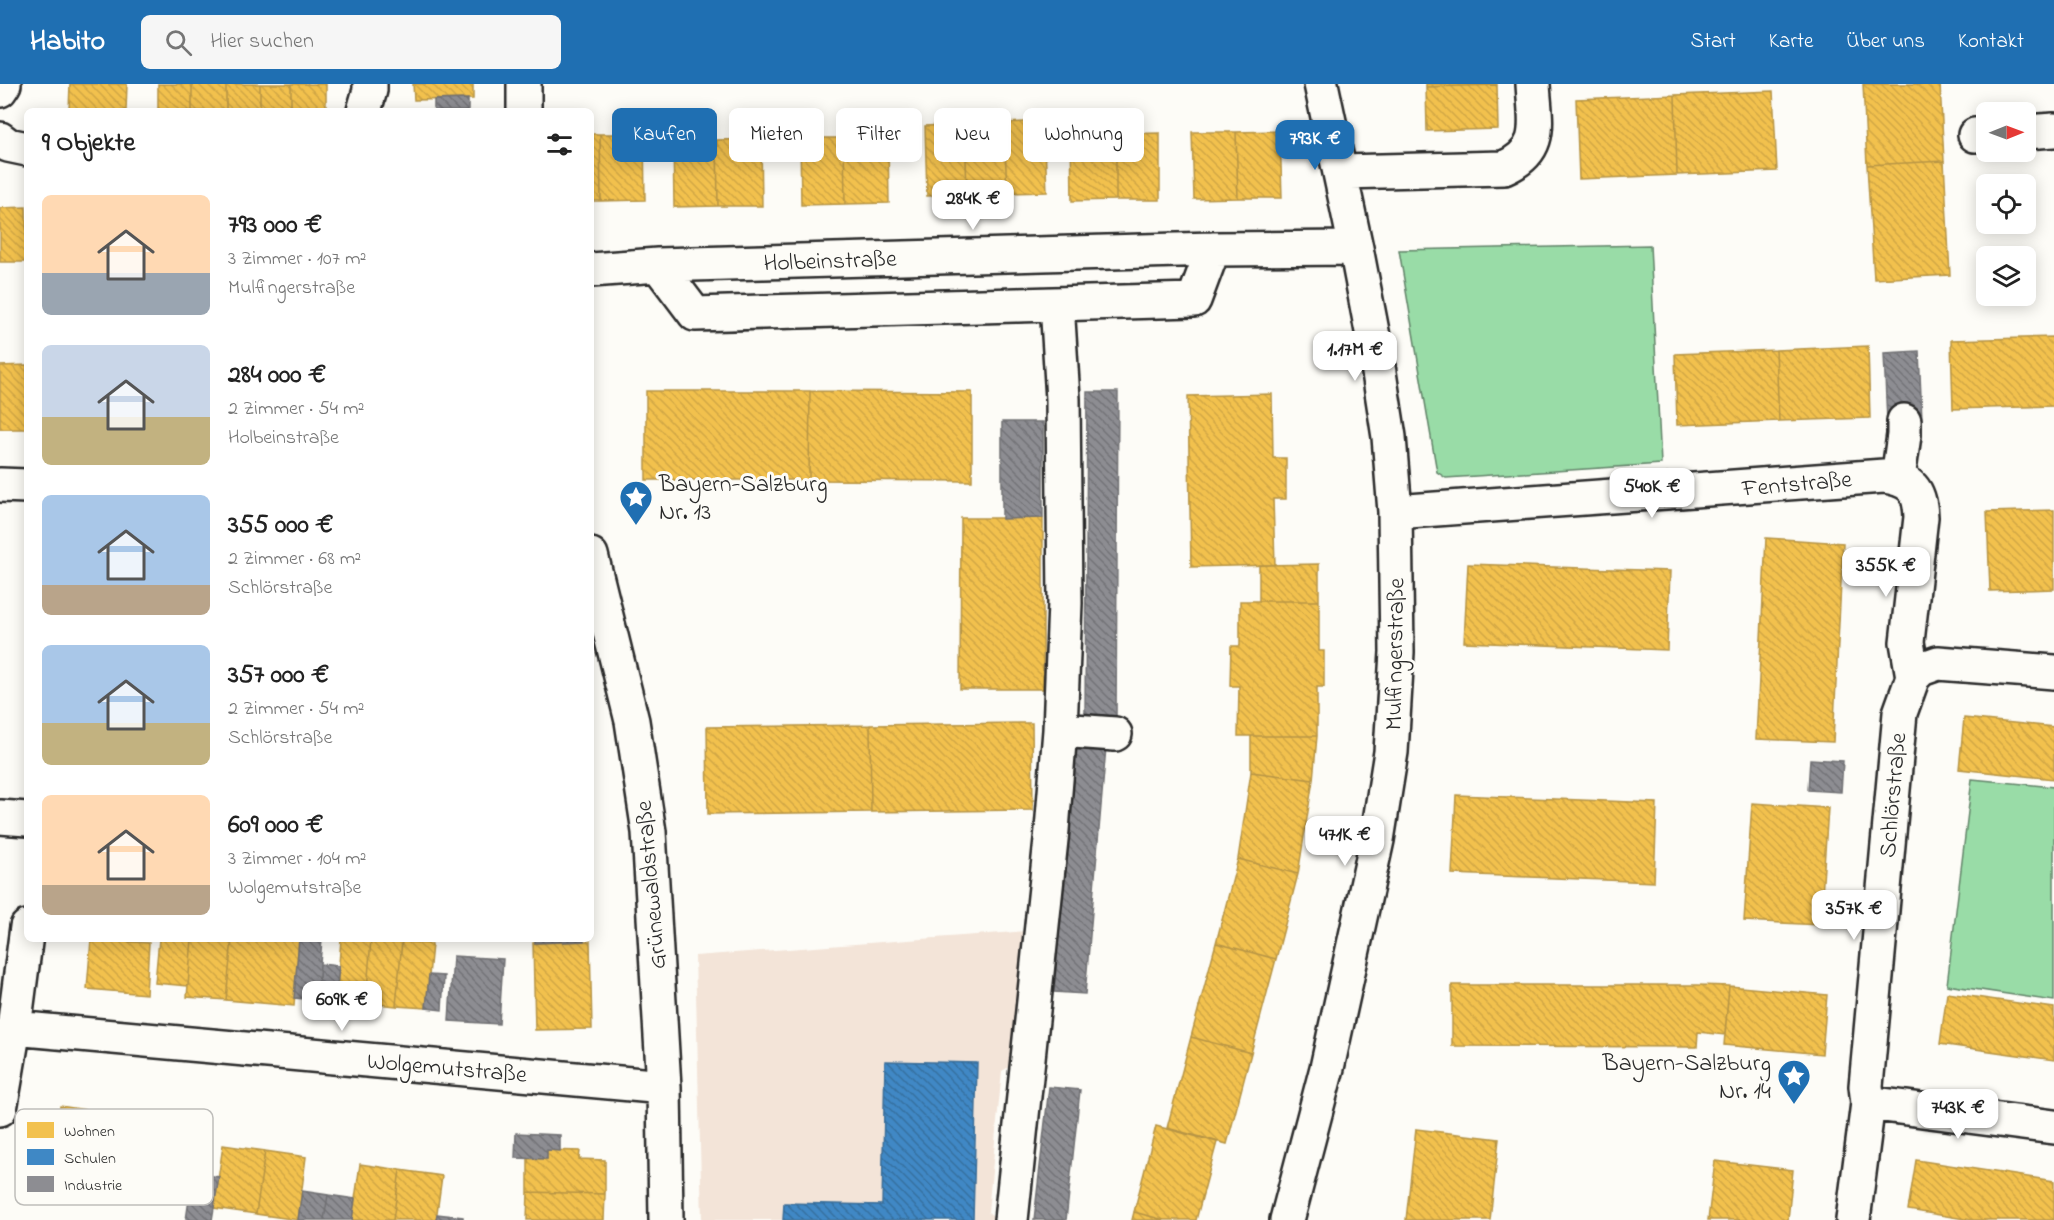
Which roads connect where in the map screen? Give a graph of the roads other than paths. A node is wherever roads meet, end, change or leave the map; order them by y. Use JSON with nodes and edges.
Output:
{"nodes":[{"id":1,"x":4,"y":84,"type":"edge"},
{"id":2,"x":370,"y":84,"type":"edge"},
{"id":3,"x":524,"y":84,"type":"edge"},
{"id":4,"x":1321,"y":84,"type":"edge"},
{"id":5,"x":1533,"y":84,"type":"edge"},
{"id":6,"x":0,"y":90,"type":"edge"},
{"id":7,"x":365,"y":108,"type":"edge"},
{"id":8,"x":524,"y":108,"type":"edge"},
{"id":9,"x":2054,"y":130,"type":"edge"},
{"id":10,"x":2036,"y":131,"type":"edge"},
{"id":11,"x":0,"y":139,"type":"edge"},
{"id":12,"x":24,"y":148,"type":"edge"},
{"id":13,"x":1341,"y":172,"type":"junction"},
{"id":14,"x":1356,"y":248,"type":"junction"},
{"id":15,"x":1213,"y":249,"type":"junction"},
{"id":16,"x":658,"y":265,"type":"junction"},
{"id":17,"x":594,"y":270,"type":"edge"},
{"id":18,"x":1058,"y":304,"type":"junction"},
{"id":19,"x":1904,"y":421,"type":"dead end"},
{"id":20,"x":1898,"y":478,"type":"junction"},
{"id":21,"x":0,"y":486,"type":"edge"},
{"id":22,"x":24,"y":486,"type":"edge"},
{"id":23,"x":1395,"y":512,"type":"junction"},
{"id":24,"x":594,"y":567,"type":"edge"},
{"id":25,"x":2054,"y":672,"type":"edge"},
{"id":26,"x":1913,"y":677,"type":"junction"},
{"id":27,"x":1060,"y":730,"type":"junction"},
{"id":28,"x":1115,"y":734,"type":"dead end"},
{"id":29,"x":0,"y":817,"type":"edge"},
{"id":30,"x":24,"y":819,"type":"edge"},
{"id":31,"x":25,"y":942,"type":"edge"},
{"id":32,"x":14,"y":1028,"type":"junction"},
{"id":33,"x":664,"y":1087,"type":"junction"},
{"id":34,"x":1868,"y":1103,"type":"junction"},
{"id":35,"x":0,"y":1109,"type":"edge"},
{"id":36,"x":2054,"y":1126,"type":"edge"},
{"id":37,"x":666,"y":1220,"type":"edge"},
{"id":38,"x":1011,"y":1220,"type":"edge"},
{"id":39,"x":1287,"y":1220,"type":"edge"},
{"id":40,"x":1853,"y":1220,"type":"edge"}],
"edges":[{"from":1,"to":6,"type":"street"},
{"from":2,"to":7,"type":"street"},
{"from":3,"to":8,"type":"street"},
{"from":4,"to":13,"type":"street","name":"Mulfingerstraße"},
{"from":5,"to":13,"type":"street"},
{"from":9,"to":10,"type":"street"},
{"from":11,"to":12,"type":"street"},
{"from":13,"to":14,"type":"street","name":"Mulfingerstraße"},
{"from":14,"to":15,"type":"street","name":"Holbeinstraße"},
{"from":14,"to":23,"type":"street","name":"Mulfingerstraße"},
{"from":15,"to":16,"type":"street","name":"Holbeinstraße"},
{"from":15,"to":18,"type":"street"},
{"from":16,"to":17,"type":"street","name":"Holbeinstraße"},
{"from":16,"to":18,"type":"street"},
{"from":18,"to":27,"type":"street"},
{"from":19,"to":20,"type":"street"},
{"from":20,"to":23,"type":"street","name":"Fentstraße"},
{"from":20,"to":26,"type":"street","name":"Schlörstraße"},
{"from":21,"to":22,"type":"street"},
{"from":23,"to":39,"type":"street","name":"Mulfingerstraße"},
{"from":24,"to":33,"type":"street","name":"Grünewaldstraße"},
{"from":25,"to":26,"type":"street"},
{"from":26,"to":34,"type":"street","name":"Schlörstraße"},
{"from":27,"to":28,"type":"street"},
{"from":27,"to":38,"type":"street"},
{"from":29,"to":30,"type":"street"},
{"from":31,"to":32,"type":"street"},
{"from":32,"to":33,"type":"street","name":"Wolgemutstraße"},
{"from":32,"to":35,"type":"street"},
{"from":33,"to":37,"type":"street","name":"Grünewaldstraße"},
{"from":34,"to":36,"type":"street"},
{"from":34,"to":40,"type":"street","name":"Schlörstraße"}]}
